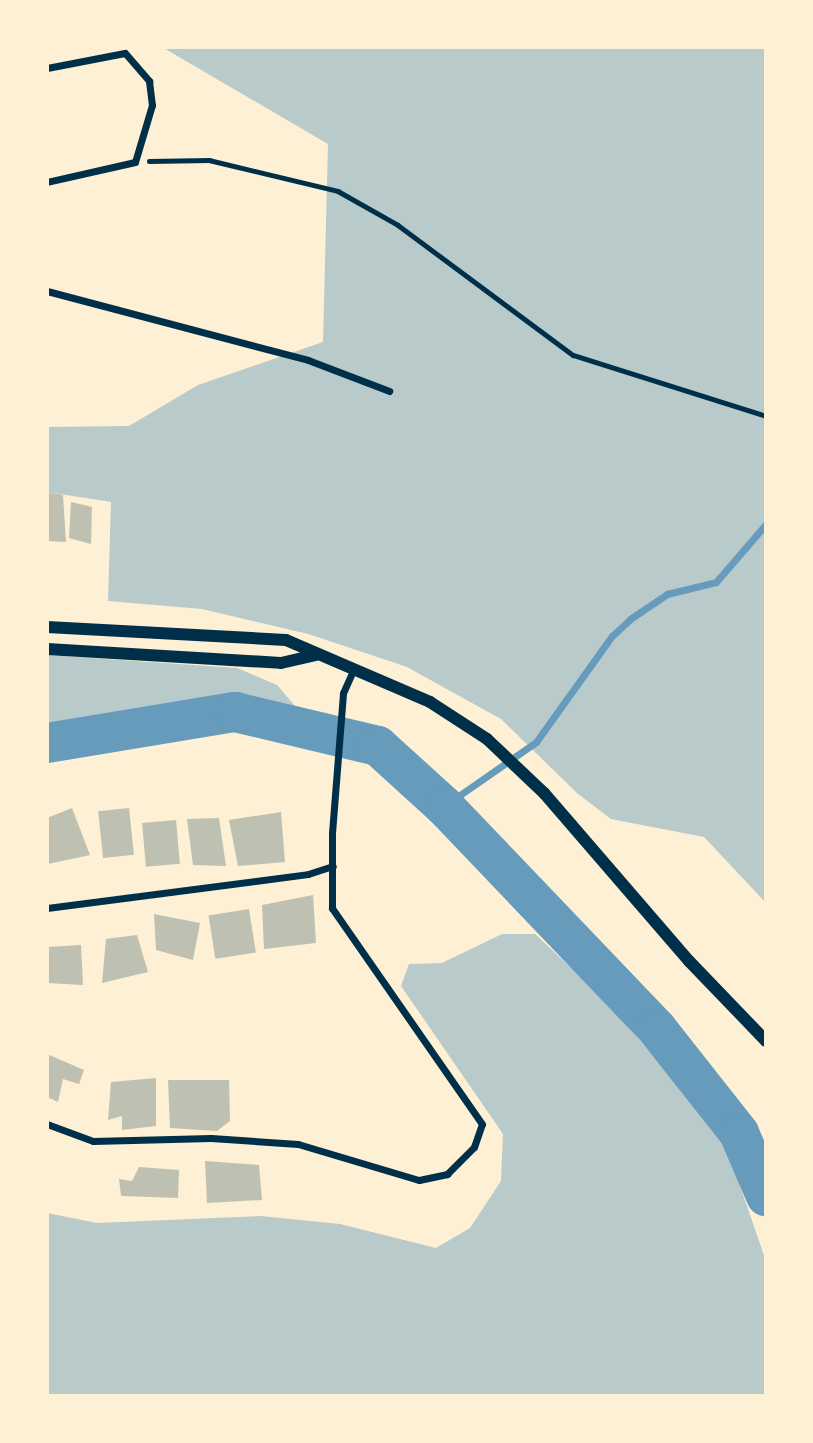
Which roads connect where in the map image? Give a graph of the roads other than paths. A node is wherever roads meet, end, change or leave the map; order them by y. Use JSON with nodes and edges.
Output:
{"nodes":[{"id":1,"x":47,"y":68,"type":"edge"},
{"id":2,"x":47,"y":182,"type":"edge"},
{"id":3,"x":47,"y":291,"type":"edge"},
{"id":4,"x":389,"y":391,"type":"dead end"},
{"id":5,"x":47,"y":627,"type":"edge"},
{"id":6,"x":47,"y":649,"type":"edge"},
{"id":7,"x":316,"y":655,"type":"junction"},
{"id":8,"x":354,"y":668,"type":"junction"},
{"id":9,"x":333,"y":866,"type":"junction"},
{"id":10,"x":47,"y":908,"type":"edge"},
{"id":11,"x":766,"y":1041,"type":"edge"},
{"id":12,"x":47,"y":1124,"type":"edge"}],
"edges":[{"from":1,"to":2,"type":"street"},
{"from":3,"to":4,"type":"street"},
{"from":5,"to":7,"type":"street"},
{"from":6,"to":7,"type":"street"},
{"from":7,"to":8,"type":"street"},
{"from":8,"to":9,"type":"street"},
{"from":8,"to":11,"type":"street"},
{"from":9,"to":10,"type":"street"},
{"from":9,"to":12,"type":"street"}]}
